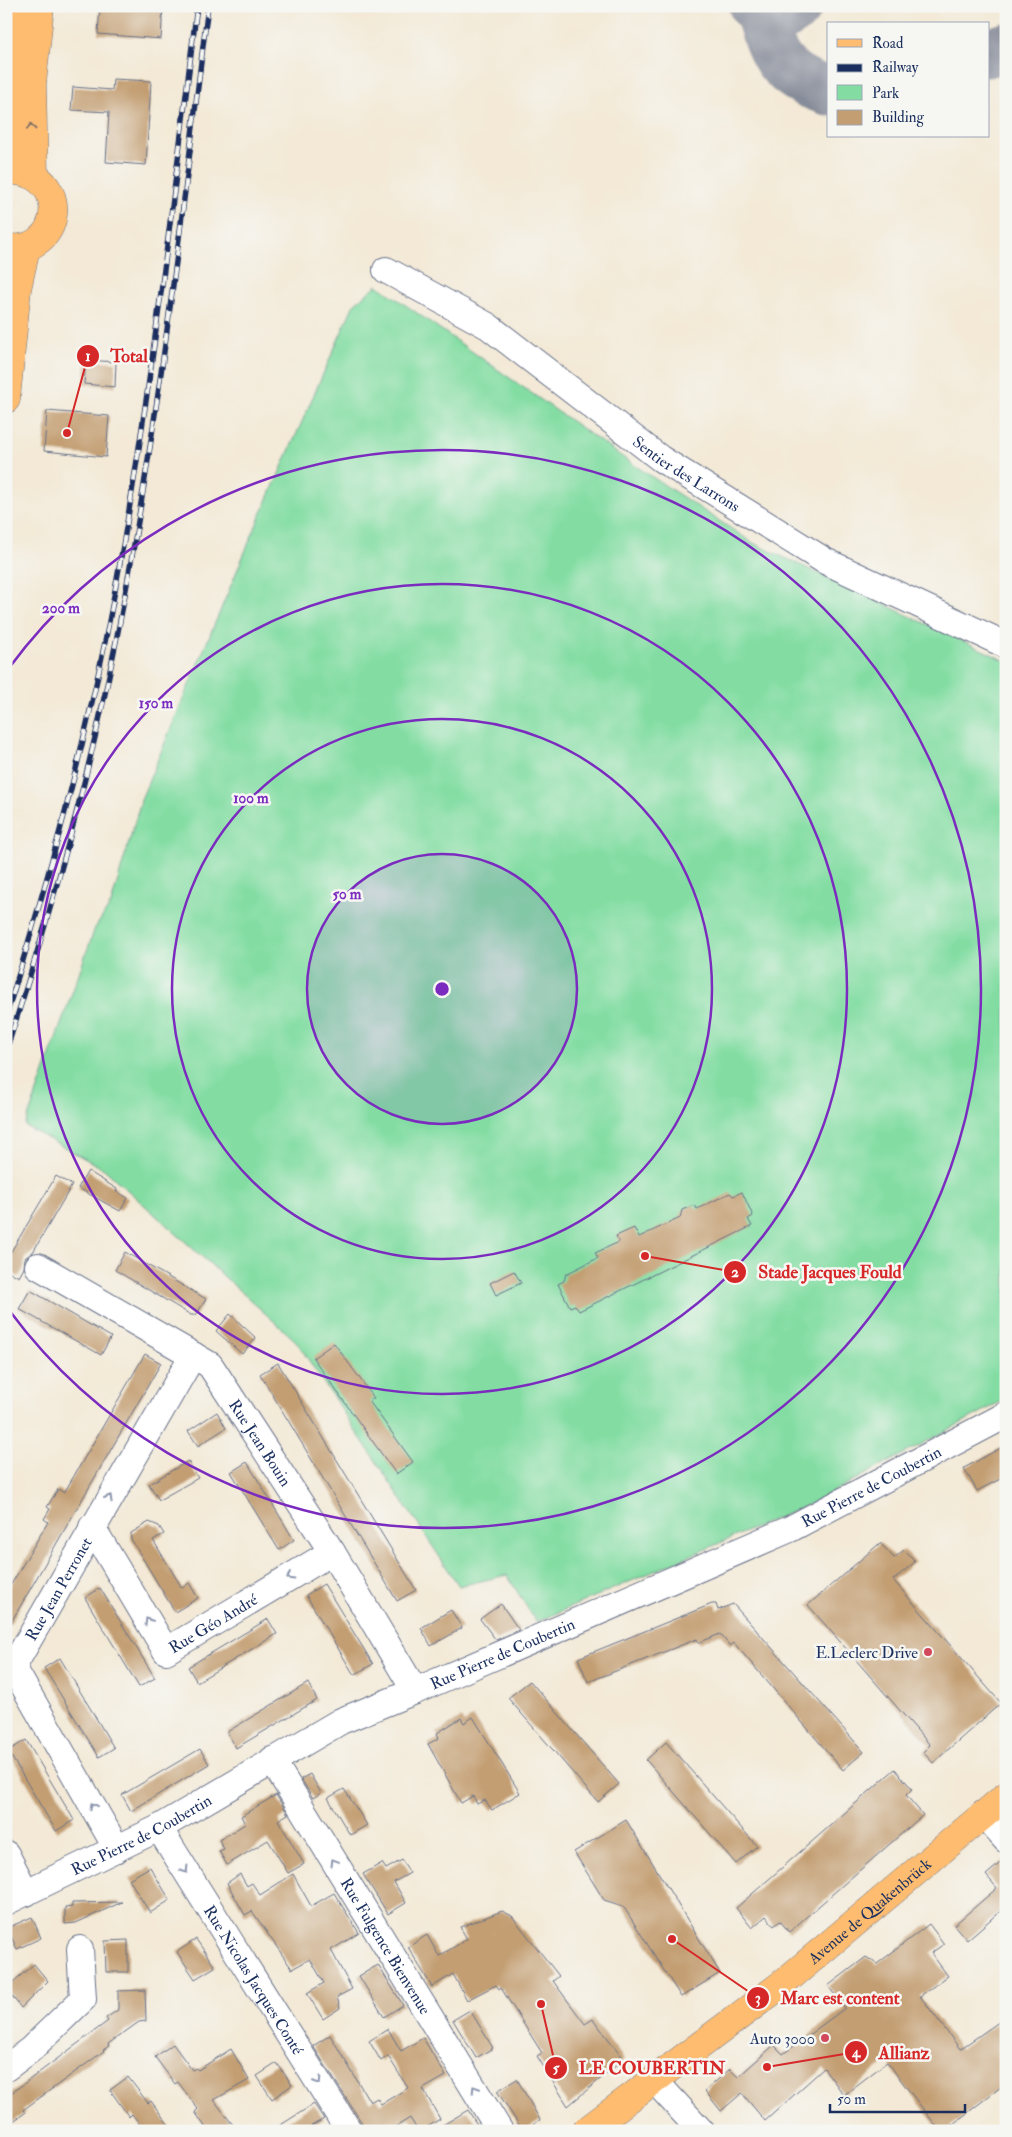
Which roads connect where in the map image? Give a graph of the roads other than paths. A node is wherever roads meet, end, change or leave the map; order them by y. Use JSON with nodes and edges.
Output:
{"nodes":[{"id":1,"x":20,"y":6,"type":"edge"},
{"id":2,"x":40,"y":6,"type":"edge"},
{"id":3,"x":6,"y":164,"type":"edge"},
{"id":4,"x":6,"y":172,"type":"edge"},
{"id":5,"x":34,"y":176,"type":"junction"},
{"id":6,"x":16,"y":248,"type":"edge"},
{"id":7,"x":386,"y":270,"type":"dead end"},
{"id":8,"x":6,"y":399,"type":"edge"},
{"id":9,"x":1006,"y":645,"type":"edge"},
{"id":10,"x":38,"y":1266,"type":"dead end"},
{"id":11,"x":192,"y":1355,"type":"junction"},
{"id":12,"x":1006,"y":1415,"type":"edge"},
{"id":13,"x":92,"y":1527,"type":"junction"},
{"id":14,"x":332,"y":1552,"type":"junction"},
{"id":15,"x":415,"y":1691,"type":"junction"},
{"id":16,"x":272,"y":1760,"type":"junction"},
{"id":17,"x":1006,"y":1796,"type":"edge"},
{"id":18,"x":984,"y":1814,"type":"junction"},
{"id":19,"x":159,"y":1828,"type":"junction"},
{"id":20,"x":1006,"y":1840,"type":"edge"},
{"id":21,"x":116,"y":1849,"type":"junction"},
{"id":22,"x":6,"y":1854,"type":"edge"},
{"id":23,"x":12,"y":1899,"type":"edge"},
{"id":24,"x":80,"y":1949,"type":"dead end"},
{"id":25,"x":6,"y":2068,"type":"edge"},
{"id":26,"x":654,"y":2080,"type":"junction"},
{"id":27,"x":349,"y":2131,"type":"edge"},
{"id":28,"x":500,"y":2131,"type":"edge"},
{"id":29,"x":586,"y":2131,"type":"edge"},
{"id":30,"x":700,"y":2131,"type":"edge"}],
"edges":[{"from":1,"to":3,"type":"main road"},
{"from":5,"to":2,"type":"main road","one_way":true},
{"from":4,"to":5,"type":"main road"},
{"from":5,"to":6,"type":"main road"},
{"from":6,"to":8,"type":"main road"},
{"from":7,"to":9,"type":"street","name":"Sentier des Larrons"},
{"from":10,"to":11,"type":"street","name":"Rue Jean Bouin"},
{"from":13,"to":11,"type":"street","name":"Rue Jean Perronet","one_way":true},
{"from":11,"to":14,"type":"street","name":"Rue Jean Bouin"},
{"from":12,"to":15,"type":"street","name":"Rue Pierre de Coubertin"},
{"from":14,"to":13,"type":"street","name":"Rue Géo André","one_way":true},
{"from":21,"to":13,"type":"street","name":"Rue Jean Perronet","one_way":true},
{"from":14,"to":15,"type":"street","name":"Rue Jean Bouin"},
{"from":15,"to":16,"type":"street","name":"Rue Pierre de Coubertin"},
{"from":16,"to":19,"type":"street","name":"Rue Pierre de Coubertin"},
{"from":28,"to":16,"type":"street","name":"Rue Fulgence Bienvenue","one_way":true},
{"from":17,"to":18,"type":"main road","name":"Avenue de Quakenbrück"},
{"from":18,"to":20,"type":"street"},
{"from":18,"to":26,"type":"main road","name":"Avenue de Quakenbrück"},
{"from":19,"to":21,"type":"street","name":"Rue Pierre de Coubertin"},
{"from":19,"to":27,"type":"street","name":"Rue Nicolas Jacques Conté","one_way":true},
{"from":21,"to":23,"type":"street","name":"Rue Pierre de Coubertin"},
{"from":22,"to":23,"type":"street"},
{"from":24,"to":25,"type":"street"},
{"from":26,"to":29,"type":"main road","name":"Avenue de Quakenbrück"},
{"from":26,"to":30,"type":"street"}]}
